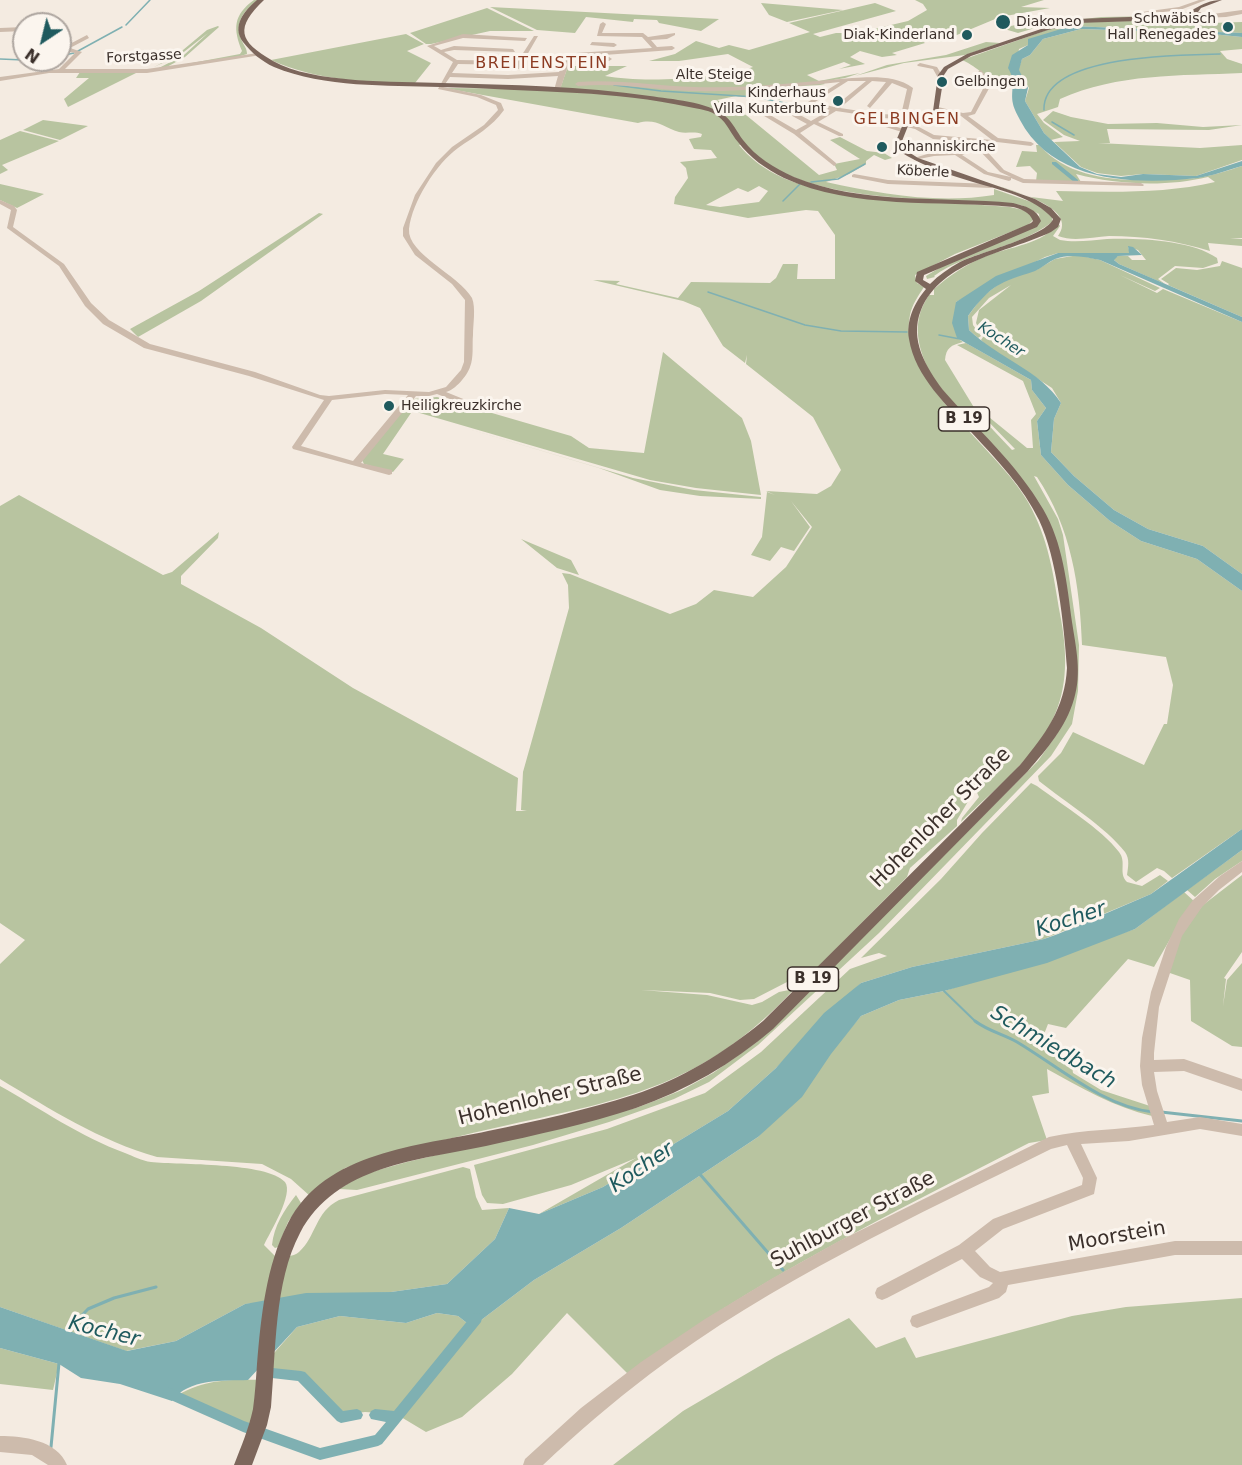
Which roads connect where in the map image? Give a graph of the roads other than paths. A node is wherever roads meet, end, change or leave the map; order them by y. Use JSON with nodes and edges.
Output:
{"nodes":[{"id":1,"x":261,"y":0,"type":"edge"},
{"id":2,"x":1204,"y":0,"type":"edge"},
{"id":3,"x":1220,"y":0,"type":"edge"},
{"id":4,"x":1195,"y":12,"type":"junction"},
{"id":5,"x":1242,"y":12,"type":"edge"},
{"id":6,"x":1138,"y":13,"type":"dead end"},
{"id":7,"x":1187,"y":16,"type":"junction"},
{"id":8,"x":1202,"y":16,"type":"junction"},
{"id":9,"x":603,"y":24,"type":"dead end"},
{"id":10,"x":643,"y":34,"type":"junction"},
{"id":11,"x":673,"y":34,"type":"dead end"},
{"id":12,"x":87,"y":37,"type":"dead end"},
{"id":13,"x":536,"y":37,"type":"dead end"},
{"id":14,"x":525,"y":39,"type":"dead end"},
{"id":15,"x":72,"y":44,"type":"edge"},
{"id":16,"x":592,"y":44,"type":"dead end"},
{"id":17,"x":655,"y":48,"type":"junction"},
{"id":18,"x":672,"y":48,"type":"dead end"},
{"id":19,"x":620,"y":50,"type":"junction"},
{"id":20,"x":72,"y":51,"type":"edge"},
{"id":21,"x":513,"y":51,"type":"dead end"},
{"id":22,"x":440,"y":52,"type":"junction"},
{"id":23,"x":264,"y":58,"type":"junction"},
{"id":24,"x":570,"y":58,"type":"junction"},
{"id":25,"x":72,"y":59,"type":"edge"},
{"id":26,"x":609,"y":59,"type":"dead end"},
{"id":27,"x":456,"y":62,"type":"junction"},
{"id":28,"x":520,"y":63,"type":"junction"},
{"id":29,"x":920,"y":65,"type":"dead end"},
{"id":30,"x":72,"y":71,"type":"edge"},
{"id":31,"x":46,"y":72,"type":"edge"},
{"id":32,"x":981,"y":72,"type":"dead end"},
{"id":33,"x":31,"y":73,"type":"junction"},
{"id":34,"x":562,"y":74,"type":"junction"},
{"id":35,"x":448,"y":75,"type":"junction"},
{"id":36,"x":513,"y":76,"type":"junction"},
{"id":37,"x":940,"y":77,"type":"junction"},
{"id":38,"x":0,"y":79,"type":"edge"},
{"id":39,"x":35,"y":79,"type":"dead end"},
{"id":40,"x":849,"y":79,"type":"junction"},
{"id":41,"x":870,"y":80,"type":"junction"},
{"id":42,"x":890,"y":81,"type":"junction"},
{"id":43,"x":441,"y":85,"type":"junction"},
{"id":44,"x":557,"y":90,"type":"junction"},
{"id":45,"x":611,"y":93,"type":"junction"},
{"id":46,"x":749,"y":105,"type":"dead end"},
{"id":47,"x":870,"y":106,"type":"dead end"},
{"id":48,"x":779,"y":108,"type":"dead end"},
{"id":49,"x":834,"y":109,"type":"junction"},
{"id":50,"x":938,"y":109,"type":"junction"},
{"id":51,"x":963,"y":115,"type":"junction"},
{"id":52,"x":842,"y":116,"type":"dead end"},
{"id":53,"x":904,"y":116,"type":"junction"},
{"id":54,"x":879,"y":118,"type":"junction"},
{"id":55,"x":923,"y":118,"type":"junction"},
{"id":56,"x":813,"y":123,"type":"junction"},
{"id":57,"x":906,"y":125,"type":"junction"},
{"id":58,"x":796,"y":133,"type":"junction"},
{"id":59,"x":841,"y":135,"type":"dead end"},
{"id":60,"x":996,"y":141,"type":"junction"},
{"id":61,"x":988,"y":142,"type":"junction"},
{"id":62,"x":1031,"y":144,"type":"dead end"},
{"id":63,"x":978,"y":146,"type":"junction"},
{"id":64,"x":957,"y":154,"type":"junction"},
{"id":65,"x":916,"y":159,"type":"junction"},
{"id":66,"x":834,"y":164,"type":"dead end"},
{"id":67,"x":854,"y":176,"type":"dead end"},
{"id":68,"x":1023,"y":181,"type":"junction"},
{"id":69,"x":1141,"y":185,"type":"dead end"},
{"id":70,"x":991,"y":186,"type":"junction"},
{"id":71,"x":0,"y":202,"type":"edge"},
{"id":72,"x":930,"y":288,"type":"junction"},
{"id":73,"x":438,"y":392,"type":"junction"},
{"id":74,"x":413,"y":394,"type":"junction"},
{"id":75,"x":329,"y":398,"type":"junction"},
{"id":76,"x":489,"y":411,"type":"dead end"},
{"id":77,"x":355,"y":464,"type":"junction"},
{"id":78,"x":389,"y":472,"type":"dead end"},
{"id":79,"x":1242,"y":866,"type":"edge"},
{"id":80,"x":1147,"y":1066,"type":"junction"},
{"id":81,"x":1242,"y":1084,"type":"edge"},
{"id":82,"x":1159,"y":1118,"type":"junction"},
{"id":83,"x":1242,"y":1130,"type":"edge"},
{"id":84,"x":1071,"y":1138,"type":"junction"},
{"id":85,"x":1242,"y":1248,"type":"edge"},
{"id":86,"x":964,"y":1250,"type":"junction"},
{"id":87,"x":1000,"y":1279,"type":"junction"},
{"id":88,"x":882,"y":1293,"type":"dead end"},
{"id":89,"x":918,"y":1321,"type":"dead end"},
{"id":90,"x":0,"y":1444,"type":"edge"},
{"id":91,"x":52,"y":1459,"type":"edge"},
{"id":92,"x":241,"y":1464,"type":"edge"},
{"id":93,"x":531,"y":1465,"type":"edge"}],
"edges":[{"from":1,"to":23,"type":"main road"},
{"from":2,"to":6,"type":"street"},
{"from":3,"to":4,"type":"main road"},
{"from":4,"to":7,"type":"main road"},
{"from":4,"to":8,"type":"main road"},
{"from":5,"to":8,"type":"street"},
{"from":7,"to":8,"type":"main road"},
{"from":7,"to":37,"type":"main road"},
{"from":9,"to":10,"type":"street"},
{"from":10,"to":11,"type":"street"},
{"from":10,"to":17,"type":"street"},
{"from":12,"to":15,"type":"street"},
{"from":13,"to":28,"type":"street"},
{"from":14,"to":22,"type":"street"},
{"from":16,"to":19,"type":"street"},
{"from":17,"to":18,"type":"street"},
{"from":17,"to":19,"type":"street"},
{"from":19,"to":24,"type":"street"},
{"from":20,"to":25,"type":"street"},
{"from":21,"to":22,"type":"street"},
{"from":22,"to":27,"type":"street"},
{"from":23,"to":30,"type":"street","name":"Forstgasse"},
{"from":23,"to":43,"type":"main road"},
{"from":24,"to":26,"type":"street"},
{"from":24,"to":34,"type":"street"},
{"from":27,"to":28,"type":"street"},
{"from":27,"to":35,"type":"street"},
{"from":28,"to":36,"type":"street"},
{"from":29,"to":37,"type":"street"},
{"from":31,"to":33,"type":"street","name":"Forstgasse"},
{"from":32,"to":51,"type":"street"},
{"from":33,"to":38,"type":"street","name":"Forstgasse"},
{"from":33,"to":39,"type":"street"},
{"from":34,"to":36,"type":"street"},
{"from":34,"to":44,"type":"street"},
{"from":35,"to":36,"type":"street"},
{"from":35,"to":43,"type":"street"},
{"from":37,"to":50,"type":"main road"},
{"from":40,"to":41,"type":"street"},
{"from":40,"to":45,"type":"street","name":"Alte Steige"},
{"from":40,"to":49,"type":"street"},
{"from":41,"to":42,"type":"street"},
{"from":41,"to":49,"type":"street"},
{"from":42,"to":47,"type":"street"},
{"from":42,"to":53,"type":"street"},
{"from":43,"to":44,"type":"main road"},
{"from":43,"to":73,"type":"street"},
{"from":44,"to":45,"type":"main road"},
{"from":45,"to":72,"type":"main road"},
{"from":46,"to":58,"type":"street"},
{"from":48,"to":56,"type":"street"},
{"from":49,"to":54,"type":"street"},
{"from":49,"to":56,"type":"street"},
{"from":50,"to":51,"type":"street"},
{"from":50,"to":55,"type":"main road"},
{"from":51,"to":60,"type":"street"},
{"from":52,"to":54,"type":"street"},
{"from":53,"to":54,"type":"street"},
{"from":53,"to":55,"type":"street"},
{"from":53,"to":57,"type":"street"},
{"from":54,"to":57,"type":"street"},
{"from":55,"to":57,"type":"main road"},
{"from":56,"to":58,"type":"street"},
{"from":56,"to":59,"type":"street"},
{"from":57,"to":61,"type":"street"},
{"from":57,"to":65,"type":"main road"},
{"from":58,"to":66,"type":"street"},
{"from":60,"to":61,"type":"street"},
{"from":60,"to":62,"type":"street"},
{"from":61,"to":63,"type":"street"},
{"from":63,"to":64,"type":"street"},
{"from":63,"to":68,"type":"street"},
{"from":64,"to":65,"type":"street"},
{"from":64,"to":68,"type":"street"},
{"from":65,"to":70,"type":"main road","number":"B 19"},
{"from":67,"to":70,"type":"street","name":"Köberle"},
{"from":68,"to":69,"type":"street"},
{"from":70,"to":72,"type":"main road","number":"B 19"},
{"from":71,"to":75,"type":"street"},
{"from":72,"to":92,"type":"main road","name":"Hohenloher Straße","number":"B 19"},
{"from":73,"to":74,"type":"street"},
{"from":73,"to":76,"type":"street"},
{"from":74,"to":75,"type":"street"},
{"from":74,"to":77,"type":"street"},
{"from":75,"to":77,"type":"street"},
{"from":77,"to":78,"type":"street"},
{"from":79,"to":80,"type":"street"},
{"from":80,"to":81,"type":"street"},
{"from":80,"to":82,"type":"street"},
{"from":82,"to":83,"type":"street","name":"Suhlburger Straße"},
{"from":82,"to":84,"type":"street","name":"Suhlburger Straße"},
{"from":84,"to":86,"type":"street"},
{"from":84,"to":93,"type":"street","name":"Suhlburger Straße"},
{"from":85,"to":87,"type":"street","name":"Moorstein"},
{"from":86,"to":87,"type":"street"},
{"from":86,"to":88,"type":"street"},
{"from":87,"to":89,"type":"street"},
{"from":90,"to":91,"type":"street"}]}
